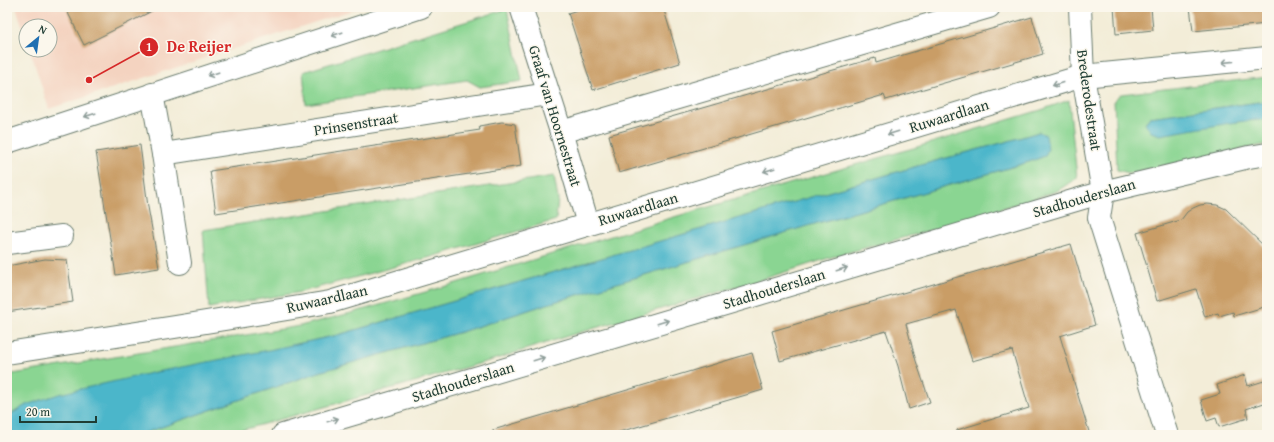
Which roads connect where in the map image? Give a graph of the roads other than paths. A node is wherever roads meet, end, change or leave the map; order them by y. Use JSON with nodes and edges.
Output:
{"nodes":[{"id":1,"x":421,"y":7,"type":"edge"},
{"id":2,"x":521,"y":7,"type":"edge"},
{"id":3,"x":989,"y":7,"type":"edge"},
{"id":4,"x":1080,"y":7,"type":"edge"},
{"id":5,"x":1267,"y":58,"type":"edge"},
{"id":6,"x":1083,"y":76,"type":"junction"},
{"id":7,"x":152,"y":94,"type":"junction"},
{"id":8,"x":548,"y":94,"type":"junction"},
{"id":9,"x":561,"y":132,"type":"junction"},
{"id":10,"x":7,"y":142,"type":"edge"},
{"id":11,"x":164,"y":154,"type":"junction"},
{"id":12,"x":1267,"y":154,"type":"edge"},
{"id":13,"x":1103,"y":192,"type":"junction"},
{"id":14,"x":588,"y":224,"type":"junction"},
{"id":15,"x":62,"y":236,"type":"dead end"},
{"id":16,"x":7,"y":243,"type":"edge"},
{"id":17,"x":180,"y":263,"type":"dead end"},
{"id":18,"x":7,"y":353,"type":"edge"},
{"id":19,"x":283,"y":435,"type":"edge"},
{"id":20,"x":1167,"y":435,"type":"edge"}],
"edges":[{"from":1,"to":7,"type":"street","one_way":true},
{"from":2,"to":8,"type":"street","name":"Graaf van Hoornestraat"},
{"from":3,"to":9,"type":"street"},
{"from":4,"to":6,"type":"street","name":"Brederodestraat"},
{"from":5,"to":6,"type":"street","name":"Ruwaardlaan","one_way":true},
{"from":6,"to":13,"type":"street","name":"Brederodestraat"},
{"from":6,"to":14,"type":"street","name":"Ruwaardlaan","one_way":true},
{"from":7,"to":10,"type":"street","one_way":true},
{"from":7,"to":11,"type":"street"},
{"from":8,"to":9,"type":"street","name":"Graaf van Hoornestraat"},
{"from":8,"to":11,"type":"street","name":"Prinsenstraat"},
{"from":9,"to":14,"type":"street","name":"Graaf van Hoornestraat"},
{"from":11,"to":17,"type":"street"},
{"from":12,"to":13,"type":"street","name":"Stadhouderslaan"},
{"from":19,"to":13,"type":"street","name":"Stadhouderslaan","one_way":true},
{"from":13,"to":20,"type":"street","name":"Brederodestraat"},
{"from":14,"to":18,"type":"street","name":"Ruwaardlaan"},
{"from":15,"to":16,"type":"street"}]}
